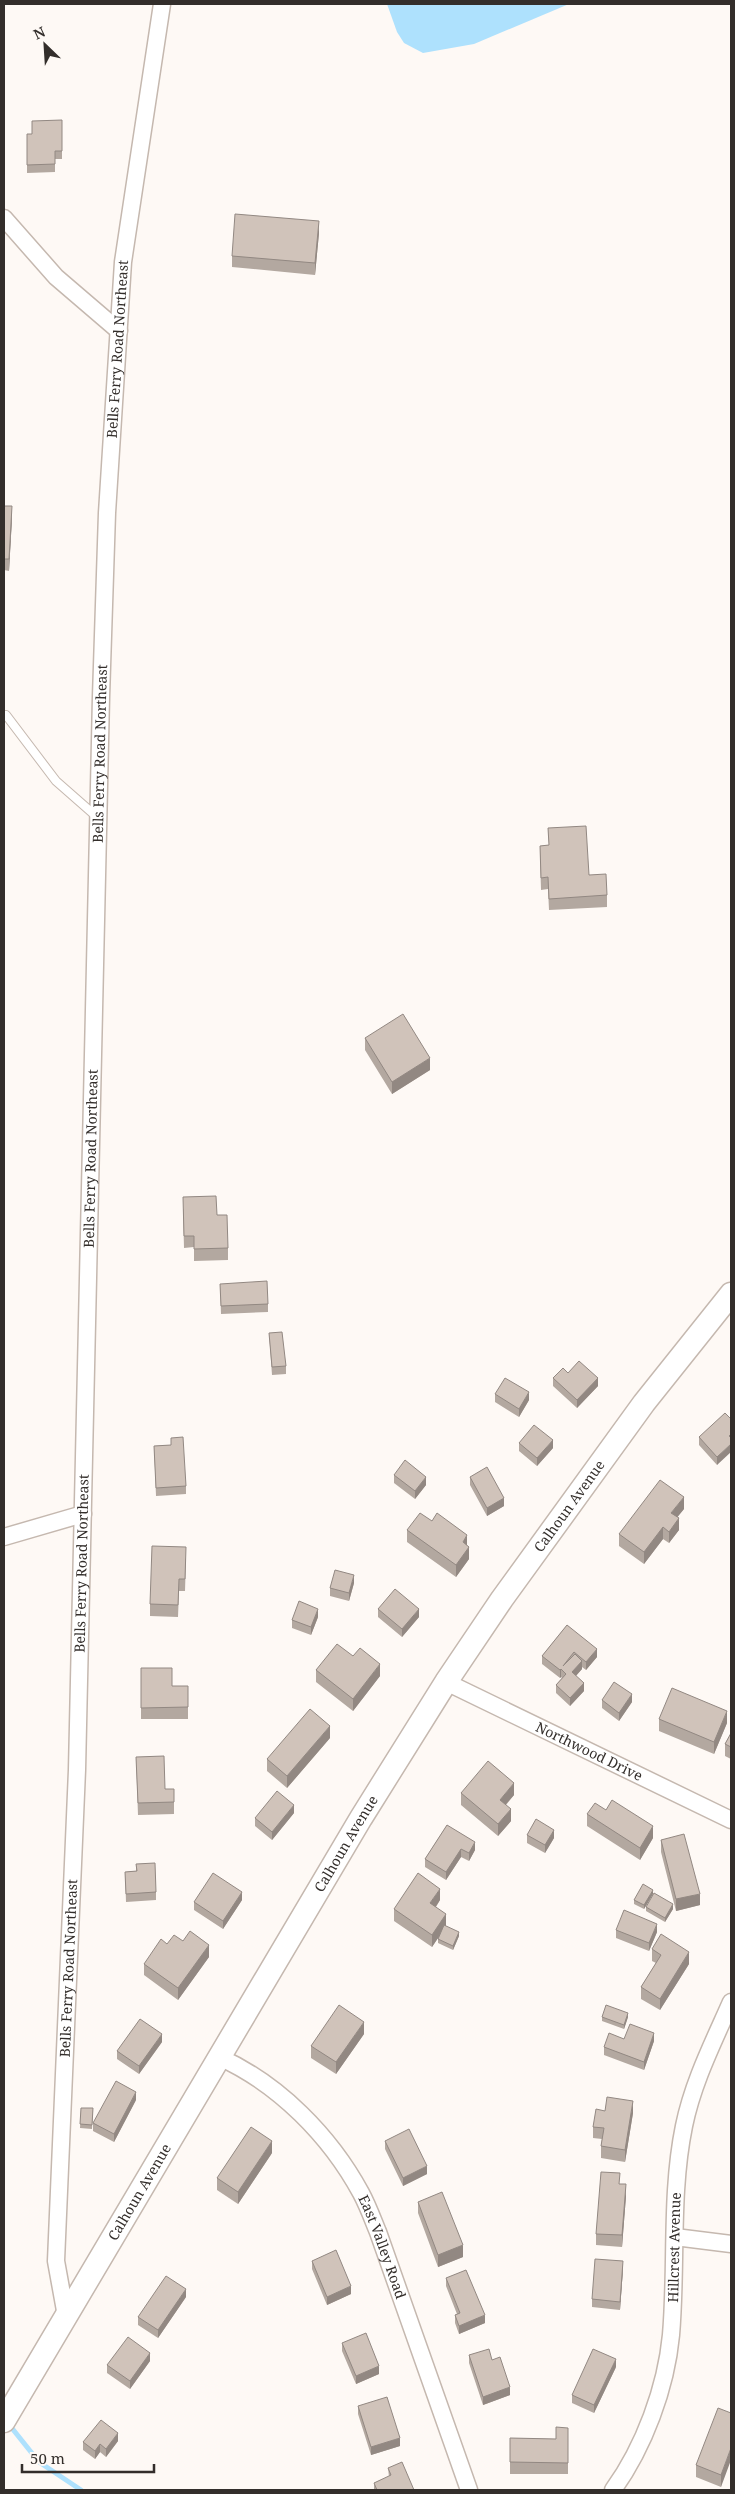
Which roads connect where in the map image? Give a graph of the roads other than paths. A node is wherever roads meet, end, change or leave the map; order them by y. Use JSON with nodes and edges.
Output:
{"nodes":[{"id":1,"x":162,"y":4,"type":"edge"},
{"id":2,"x":4,"y":218,"type":"edge"},
{"id":3,"x":119,"y":331,"type":"junction"},
{"id":4,"x":6,"y":715,"type":"dead end"},
{"id":5,"x":98,"y":818,"type":"junction"},
{"id":6,"x":728,"y":1304,"type":"edge"},
{"id":7,"x":83,"y":1514,"type":"junction"},
{"id":8,"x":4,"y":1537,"type":"edge"},
{"id":9,"x":446,"y":1682,"type":"junction"},
{"id":10,"x":731,"y":1820,"type":"edge"},
{"id":11,"x":731,"y":2002,"type":"edge"},
{"id":12,"x":219,"y":2057,"type":"junction"},
{"id":13,"x":675,"y":2237,"type":"junction"},
{"id":14,"x":731,"y":2244,"type":"edge"},
{"id":15,"x":66,"y":2316,"type":"junction"},
{"id":16,"x":4,"y":2421,"type":"edge"},
{"id":17,"x":469,"y":2490,"type":"edge"},
{"id":18,"x":614,"y":2490,"type":"edge"}],
"edges":[{"from":1,"to":3,"type":"street","name":"Bells Ferry Road Northeast"},
{"from":2,"to":3,"type":"street"},
{"from":3,"to":5,"type":"street","name":"Bells Ferry Road Northeast"},
{"from":4,"to":5,"type":"lane"},
{"from":5,"to":7,"type":"street","name":"Bells Ferry Road Northeast"},
{"from":6,"to":9,"type":"street","name":"Calhoun Avenue"},
{"from":7,"to":8,"type":"street"},
{"from":7,"to":15,"type":"street","name":"Bells Ferry Road Northeast"},
{"from":9,"to":10,"type":"street","name":"Northwood Drive"},
{"from":9,"to":12,"type":"street","name":"Calhoun Avenue"},
{"from":11,"to":13,"type":"street","name":"Hillcrest Avenue"},
{"from":12,"to":15,"type":"street","name":"Calhoun Avenue"},
{"from":12,"to":17,"type":"street","name":"East Valley Road"},
{"from":13,"to":14,"type":"street"},
{"from":13,"to":18,"type":"street","name":"Hillcrest Avenue"},
{"from":15,"to":16,"type":"street","name":"Calhoun Avenue"}]}
